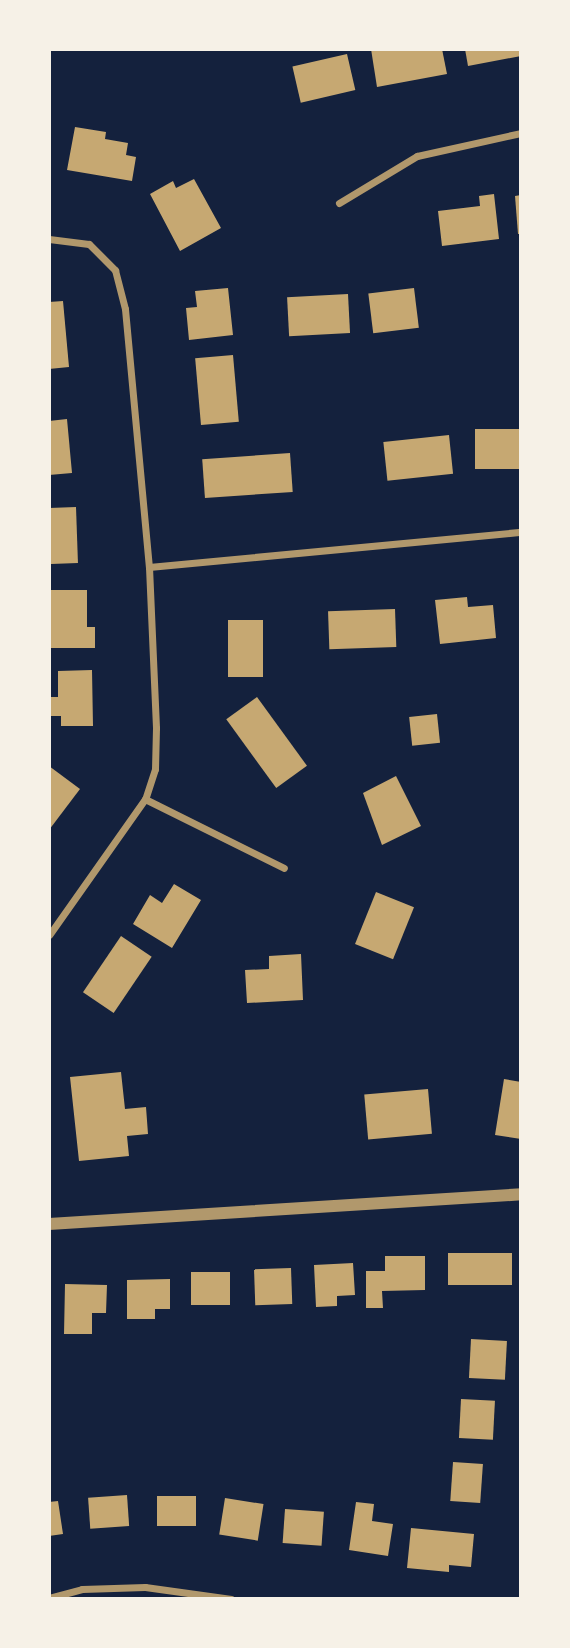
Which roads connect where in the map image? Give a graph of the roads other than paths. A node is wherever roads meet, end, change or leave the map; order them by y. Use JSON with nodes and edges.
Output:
{"nodes":[{"id":1,"x":521,"y":133,"type":"edge"},
{"id":2,"x":339,"y":203,"type":"dead end"},
{"id":3,"x":49,"y":239,"type":"edge"},
{"id":4,"x":521,"y":532,"type":"edge"},
{"id":5,"x":149,"y":566,"type":"junction"},
{"id":6,"x":145,"y":799,"type":"junction"},
{"id":7,"x":284,"y":868,"type":"dead end"},
{"id":8,"x":49,"y":935,"type":"edge"},
{"id":9,"x":521,"y":1194,"type":"edge"},
{"id":10,"x":49,"y":1224,"type":"edge"},
{"id":11,"x":49,"y":1598,"type":"edge"},
{"id":12,"x":231,"y":1599,"type":"edge"}],
"edges":[{"from":1,"to":2,"type":"street"},
{"from":3,"to":5,"type":"street"},
{"from":4,"to":5,"type":"street"},
{"from":5,"to":6,"type":"street"},
{"from":6,"to":7,"type":"street"},
{"from":6,"to":8,"type":"street"},
{"from":9,"to":10,"type":"street"},
{"from":11,"to":12,"type":"street"}]}
